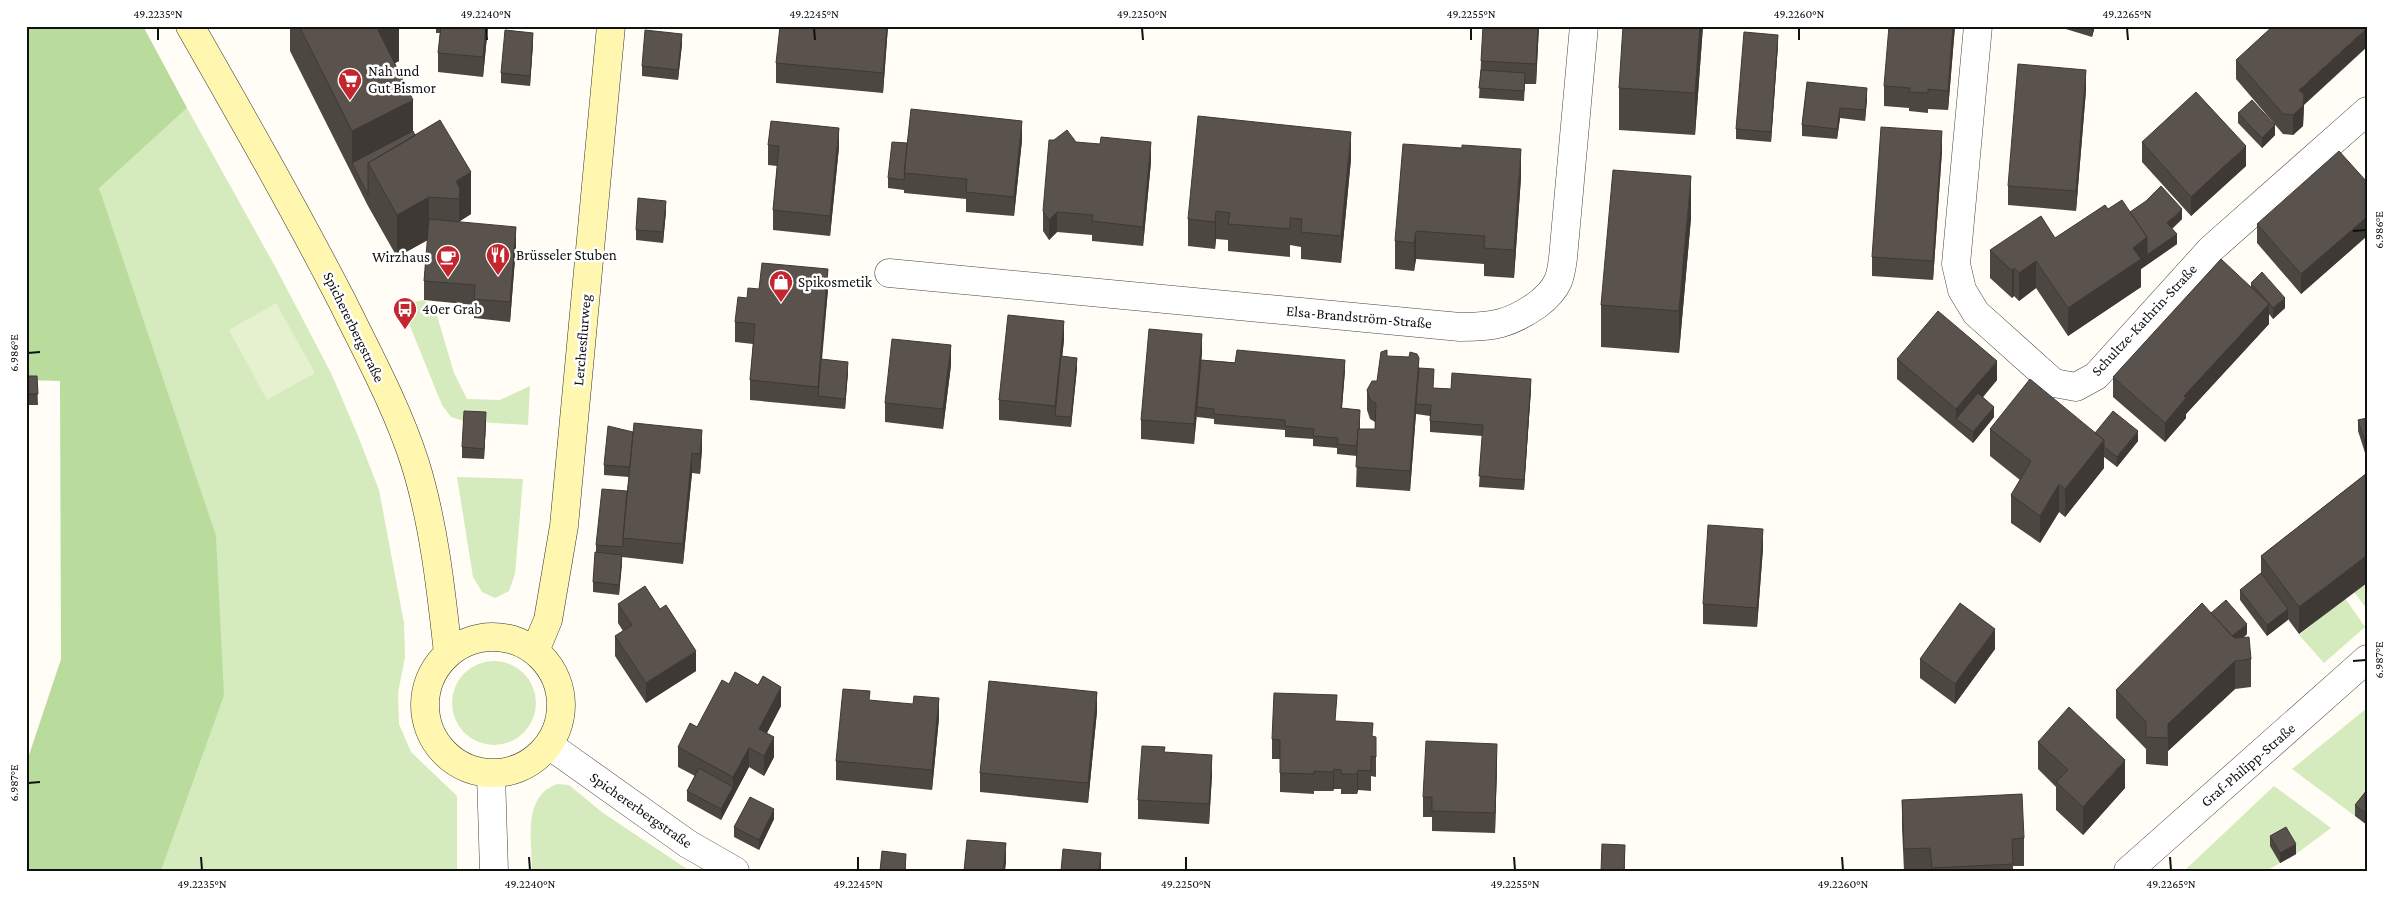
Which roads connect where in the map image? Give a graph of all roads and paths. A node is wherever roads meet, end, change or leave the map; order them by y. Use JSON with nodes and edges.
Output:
{"nodes":[{"id":1,"x":190,"y":26,"type":"edge"},
{"id":2,"x":611,"y":26,"type":"edge"},
{"id":3,"x":1584,"y":26,"type":"edge"},
{"id":4,"x":1978,"y":26,"type":"edge"},
{"id":5,"x":2367,"y":111,"type":"edge"},
{"id":6,"x":889,"y":273,"type":"dead end"},
{"id":7,"x":535,"y":651,"type":"junction"},
{"id":8,"x":448,"y":653,"type":"junction"},
{"id":9,"x":2367,"y":659,"type":"edge"},
{"id":10,"x":549,"y":745,"type":"junction"},
{"id":11,"x":491,"y":774,"type":"junction"},
{"id":12,"x":494,"y":871,"type":"edge"},
{"id":13,"x":735,"y":871,"type":"edge"},
{"id":14,"x":2128,"y":871,"type":"edge"}],
"edges":[{"from":1,"to":8,"type":"street","name":"Spichererbergstraße"},
{"from":2,"to":7,"type":"street","name":"Lerchesflurweg"},
{"from":3,"to":6,"type":"street","name":"Elsa-Brandström-Straße"},
{"from":4,"to":5,"type":"street","name":"Schultze-Kathrin-Straße"},
{"from":7,"to":8,"type":"street"},
{"from":7,"to":10,"type":"street"},
{"from":8,"to":11,"type":"street"},
{"from":9,"to":14,"type":"street","name":"Graf-Philipp-Straße"},
{"from":10,"to":11,"type":"street"},
{"from":10,"to":13,"type":"street","name":"Spichererbergstraße"},
{"from":11,"to":12,"type":"street"}]}
